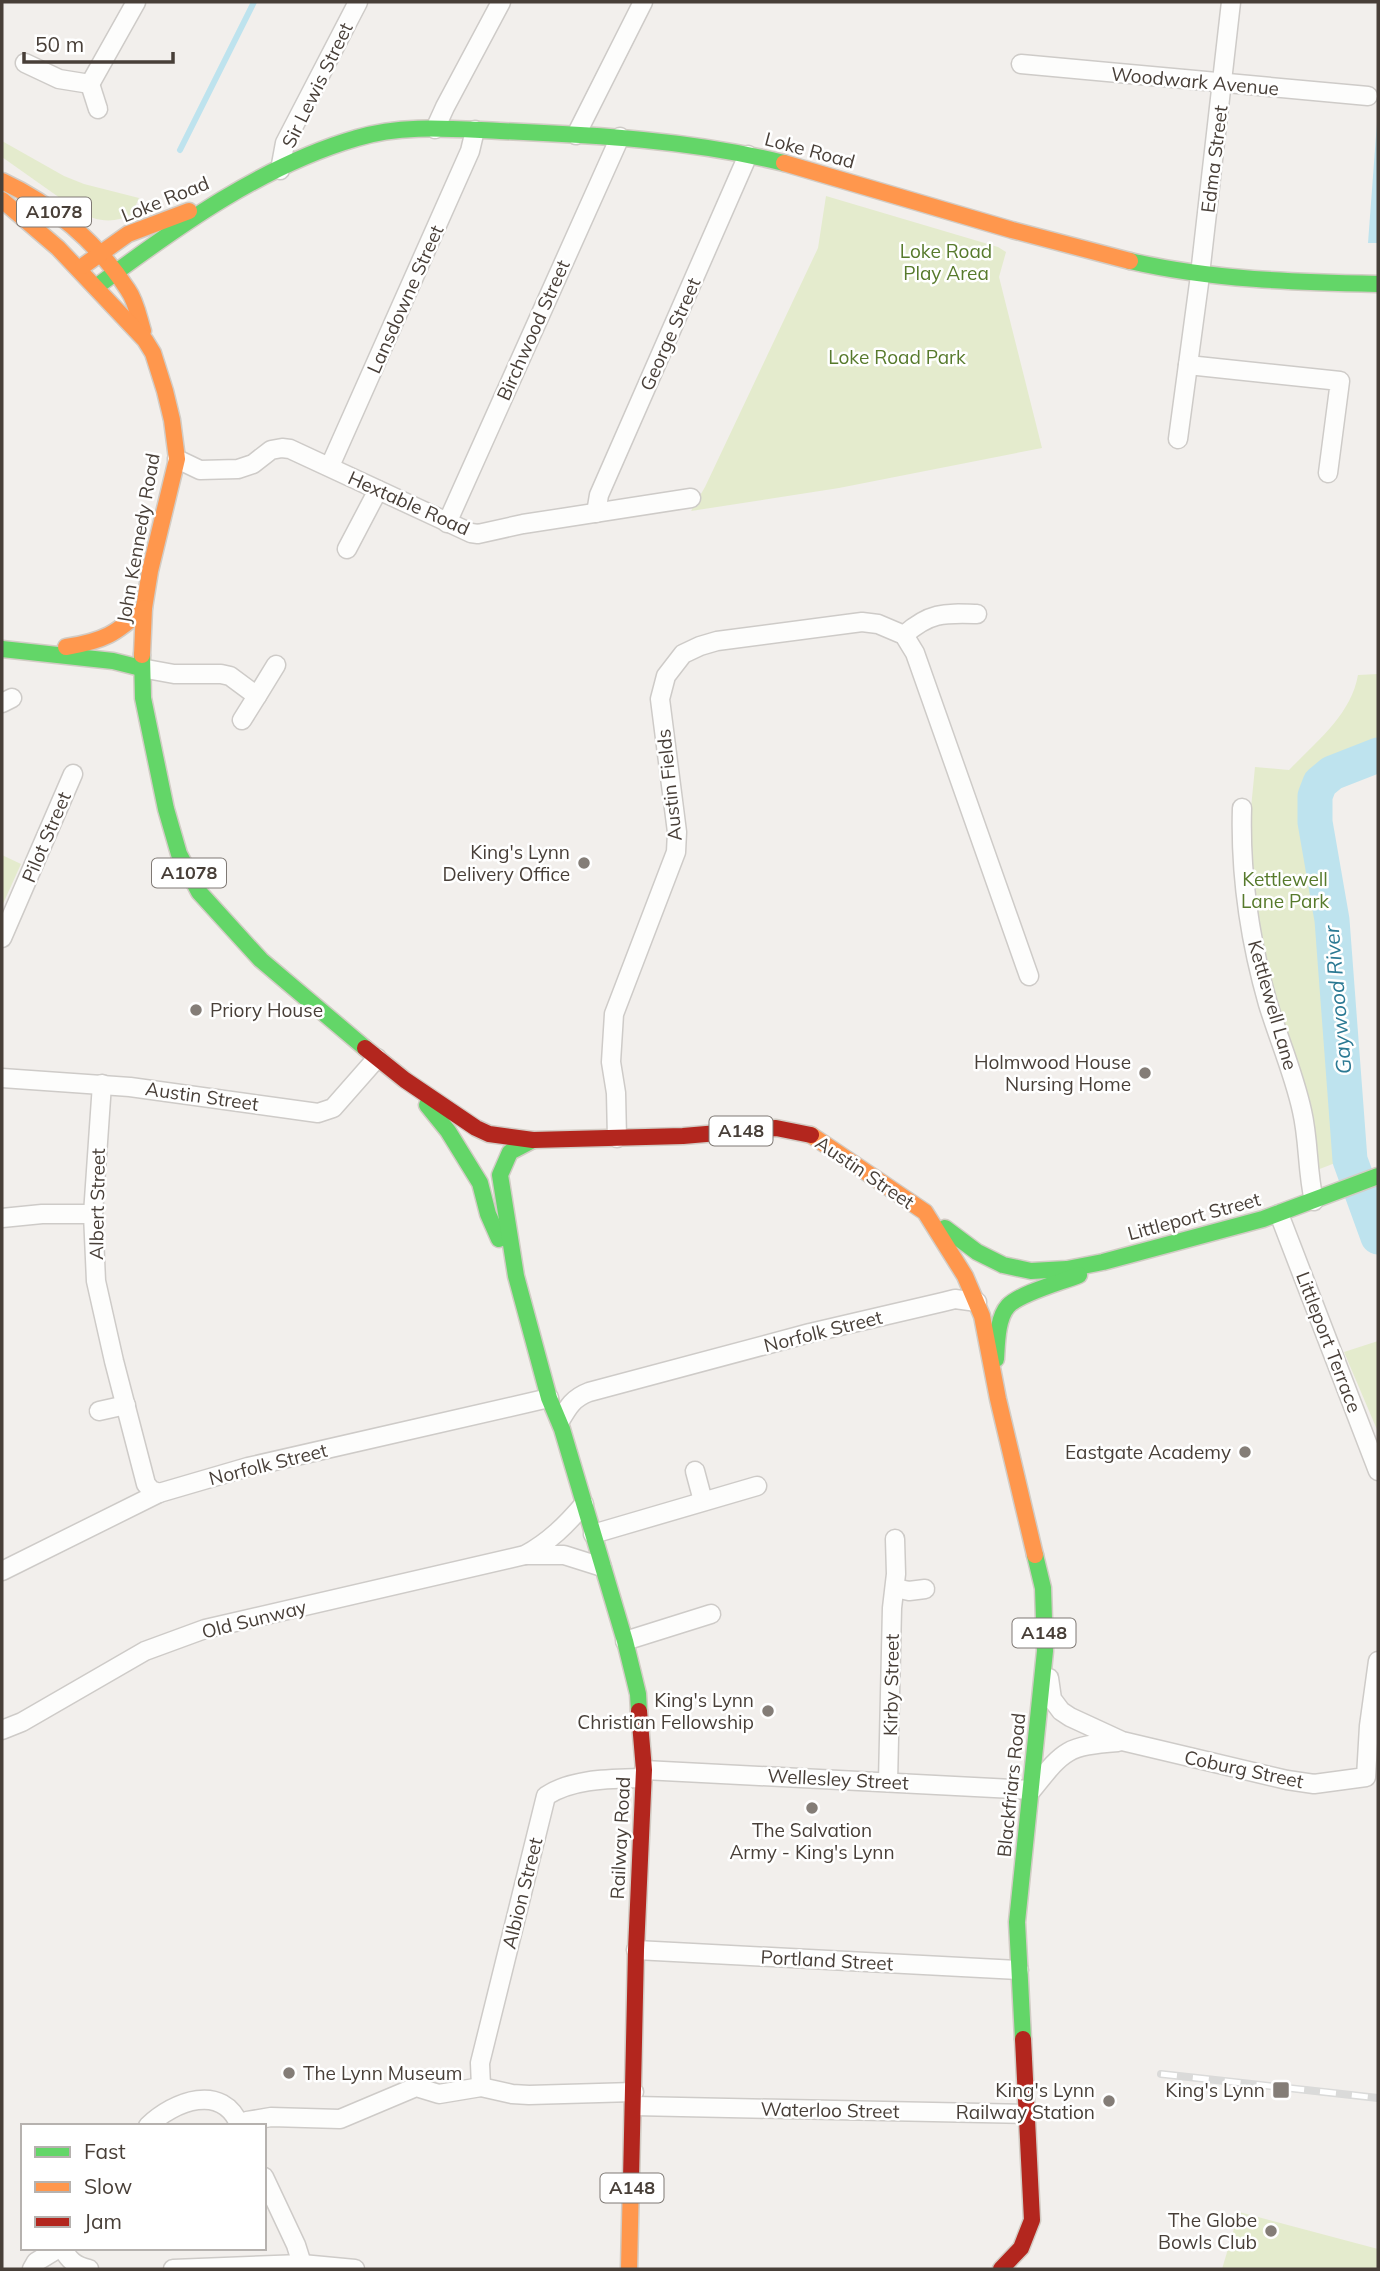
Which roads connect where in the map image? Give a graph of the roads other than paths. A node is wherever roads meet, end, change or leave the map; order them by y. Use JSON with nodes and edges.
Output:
{"nodes":[{"id":1,"x":136,"y":2,"type":"edge"},
{"id":2,"x":358,"y":2,"type":"edge"},
{"id":3,"x":500,"y":2,"type":"edge"},
{"id":4,"x":643,"y":2,"type":"edge"},
{"id":5,"x":1231,"y":2,"type":"edge"},
{"id":6,"x":25,"y":63,"type":"dead end"},
{"id":7,"x":1021,"y":64,"type":"dead end"},
{"id":8,"x":90,"y":84,"type":"junction"},
{"id":9,"x":1223,"y":84,"type":"junction"},
{"id":10,"x":1368,"y":96,"type":"dead end"},
{"id":11,"x":98,"y":109,"type":"dead end"},
{"id":12,"x":435,"y":129,"type":"junction"},
{"id":13,"x":475,"y":130,"type":"junction"},
{"id":14,"x":576,"y":135,"type":"junction"},
{"id":15,"x":620,"y":137,"type":"junction"},
{"id":16,"x":748,"y":155,"type":"junction"},
{"id":17,"x":281,"y":170,"type":"junction"},
{"id":18,"x":2,"y":181,"type":"edge"},
{"id":19,"x":233,"y":194,"type":"junction"},
{"id":20,"x":2,"y":200,"type":"edge"},
{"id":21,"x":100,"y":254,"type":"junction"},
{"id":22,"x":80,"y":269,"type":"junction"},
{"id":23,"x":115,"y":273,"type":"junction"},
{"id":24,"x":1200,"y":274,"type":"junction"},
{"id":25,"x":1378,"y":284,"type":"edge"},
{"id":26,"x":96,"y":287,"type":"junction"},
{"id":27,"x":145,"y":340,"type":"junction"},
{"id":28,"x":1188,"y":365,"type":"junction"},
{"id":29,"x":1178,"y":439,"type":"dead end"},
{"id":30,"x":177,"y":459,"type":"junction"},
{"id":31,"x":330,"y":466,"type":"junction"},
{"id":32,"x":1328,"y":473,"type":"dead end"},
{"id":33,"x":378,"y":490,"type":"junction"},
{"id":34,"x":691,"y":498,"type":"dead end"},
{"id":35,"x":596,"y":513,"type":"junction"},
{"id":36,"x":447,"y":523,"type":"junction"},
{"id":37,"x":346,"y":549,"type":"dead end"},
{"id":38,"x":144,"y":608,"type":"junction"},
{"id":39,"x":978,"y":614,"type":"dead end"},
{"id":40,"x":904,"y":635,"type":"junction"},
{"id":41,"x":2,"y":649,"type":"edge"},
{"id":42,"x":37,"y":651,"type":"junction"},
{"id":43,"x":276,"y":665,"type":"dead end"},
{"id":44,"x":141,"y":668,"type":"junction"},
{"id":45,"x":257,"y":696,"type":"junction"},
{"id":46,"x":242,"y":720,"type":"dead end"},
{"id":47,"x":73,"y":774,"type":"dead end"},
{"id":48,"x":1242,"y":808,"type":"dead end"},
{"id":49,"x":2,"y":938,"type":"edge"},
{"id":50,"x":1029,"y":976,"type":"dead end"},
{"id":51,"x":377,"y":1058,"type":"junction"},
{"id":52,"x":2,"y":1078,"type":"edge"},
{"id":53,"x":405,"y":1080,"type":"junction"},
{"id":54,"x":102,"y":1084,"type":"junction"},
{"id":55,"x":617,"y":1138,"type":"junction"},
{"id":56,"x":533,"y":1140,"type":"junction"},
{"id":57,"x":1378,"y":1176,"type":"edge"},
{"id":58,"x":1314,"y":1201,"type":"junction"},
{"id":59,"x":925,"y":1212,"type":"junction"},
{"id":60,"x":93,"y":1214,"type":"junction"},
{"id":61,"x":1279,"y":1214,"type":"junction"},
{"id":62,"x":2,"y":1218,"type":"edge"},
{"id":63,"x":1119,"y":1258,"type":"junction"},
{"id":64,"x":516,"y":1276,"type":"junction"},
{"id":65,"x":978,"y":1302,"type":"junction"},
{"id":66,"x":994,"y":1379,"type":"junction"},
{"id":67,"x":549,"y":1398,"type":"junction"},
{"id":68,"x":126,"y":1405,"type":"junction"},
{"id":69,"x":99,"y":1411,"type":"dead end"},
{"id":70,"x":560,"y":1421,"type":"junction"},
{"id":71,"x":695,"y":1471,"type":"dead end"},
{"id":72,"x":1378,"y":1471,"type":"edge"},
{"id":73,"x":757,"y":1486,"type":"dead end"},
{"id":74,"x":159,"y":1493,"type":"junction"},
{"id":75,"x":703,"y":1501,"type":"junction"},
{"id":76,"x":584,"y":1504,"type":"junction"},
{"id":77,"x":593,"y":1534,"type":"junction"},
{"id":78,"x":895,"y":1539,"type":"dead end"},
{"id":79,"x":524,"y":1555,"type":"junction"},
{"id":80,"x":603,"y":1567,"type":"junction"},
{"id":81,"x":2,"y":1571,"type":"edge"},
{"id":82,"x":895,"y":1588,"type":"junction"},
{"id":83,"x":925,"y":1589,"type":"dead end"},
{"id":84,"x":711,"y":1614,"type":"dead end"},
{"id":85,"x":625,"y":1641,"type":"junction"},
{"id":86,"x":1045,"y":1651,"type":"junction"},
{"id":87,"x":1378,"y":1661,"type":"edge"},
{"id":88,"x":2,"y":1730,"type":"edge"},
{"id":89,"x":1122,"y":1741,"type":"junction"},
{"id":90,"x":644,"y":1774,"type":"junction"},
{"id":91,"x":888,"y":1782,"type":"junction"},
{"id":92,"x":1032,"y":1790,"type":"junction"},
{"id":93,"x":636,"y":1950,"type":"junction"},
{"id":94,"x":1019,"y":1970,"type":"junction"},
{"id":95,"x":481,"y":2087,"type":"junction"},
{"id":96,"x":634,"y":2099,"type":"junction"},
{"id":97,"x":1027,"y":2114,"type":"junction"},
{"id":98,"x":151,"y":2124,"type":"edge"},
{"id":99,"x":239,"y":2124,"type":"edge"},
{"id":100,"x":243,"y":2124,"type":"edge"},
{"id":101,"x":266,"y":2181,"type":"edge"},
{"id":102,"x":57,"y":2250,"type":"edge"},
{"id":103,"x":61,"y":2250,"type":"edge"},
{"id":104,"x":302,"y":2264,"type":"junction"},
{"id":105,"x":32,"y":2269,"type":"edge"},
{"id":106,"x":89,"y":2269,"type":"edge"},
{"id":107,"x":173,"y":2269,"type":"edge"},
{"id":108,"x":355,"y":2269,"type":"edge"},
{"id":109,"x":629,"y":2269,"type":"edge"},
{"id":110,"x":1000,"y":2269,"type":"edge"}],
"edges":[{"from":1,"to":8,"type":"street"},
{"from":2,"to":17,"type":"street","name":"Sir Lewis Street"},
{"from":3,"to":12,"type":"street"},
{"from":4,"to":14,"type":"street"},
{"from":5,"to":9,"type":"street","name":"Edma Street"},
{"from":6,"to":8,"type":"street"},
{"from":7,"to":9,"type":"street","name":"Woodwark Avenue"},
{"from":8,"to":11,"type":"street"},
{"from":9,"to":10,"type":"street","name":"Woodwark Avenue"},
{"from":9,"to":24,"type":"street","name":"Edma Street"},
{"from":12,"to":13,"type":"main road","name":"Loke Road"},
{"from":12,"to":17,"type":"main road","name":"Loke Road"},
{"from":13,"to":14,"type":"main road","name":"Loke Road"},
{"from":13,"to":31,"type":"street","name":"Lansdowne Street"},
{"from":14,"to":15,"type":"main road","name":"Loke Road"},
{"from":15,"to":16,"type":"main road","name":"Loke Road"},
{"from":15,"to":36,"type":"street","name":"Birchwood Street"},
{"from":16,"to":24,"type":"main road","name":"Loke Road"},
{"from":16,"to":35,"type":"street","name":"George Street"},
{"from":17,"to":19,"type":"main road","name":"Loke Road"},
{"from":18,"to":21,"type":"main road","number":"A1078"},
{"from":19,"to":21,"type":"main road","name":"Loke Road"},
{"from":19,"to":23,"type":"main road","name":"Loke Road"},
{"from":20,"to":22,"type":"main road","number":"A1078"},
{"from":21,"to":22,"type":"main road","name":"Loke Road"},
{"from":21,"to":23,"type":"main road","number":"A1078"},
{"from":22,"to":26,"type":"main road","name":"John Kennedy Road","number":"A1078"},
{"from":23,"to":26,"type":"main road","name":"Loke Road"},
{"from":23,"to":27,"type":"main road","number":"A1078"},
{"from":24,"to":25,"type":"main road","name":"Loke Road"},
{"from":24,"to":28,"type":"street","name":"Edma Street"},
{"from":26,"to":27,"type":"main road","name":"John Kennedy Road","number":"A1078"},
{"from":27,"to":30,"type":"main road","name":"John Kennedy Road","number":"A1078"},
{"from":28,"to":29,"type":"street","name":"Edma Street"},
{"from":28,"to":32,"type":"street"},
{"from":30,"to":31,"type":"street","name":"Hextable Road"},
{"from":30,"to":38,"type":"main road","name":"John Kennedy Road","number":"A1078"},
{"from":31,"to":33,"type":"street","name":"Hextable Road"},
{"from":33,"to":36,"type":"street","name":"Hextable Road"},
{"from":33,"to":37,"type":"street"},
{"from":34,"to":35,"type":"street","name":"Hextable Road"},
{"from":35,"to":36,"type":"street","name":"Hextable Road"},
{"from":38,"to":42,"type":"main road"},
{"from":38,"to":44,"type":"main road","name":"John Kennedy Road","number":"A1078"},
{"from":39,"to":40,"type":"street"},
{"from":40,"to":50,"type":"street"},
{"from":40,"to":55,"type":"street","name":"Austin Fields"},
{"from":41,"to":42,"type":"main road"},
{"from":42,"to":44,"type":"main road"},
{"from":43,"to":45,"type":"street"},
{"from":44,"to":45,"type":"street"},
{"from":44,"to":51,"type":"main road","name":"John Kennedy Road","number":"A1078"},
{"from":45,"to":46,"type":"street"},
{"from":47,"to":49,"type":"street","name":"Pilot Street"},
{"from":48,"to":58,"type":"street","name":"Kettlewell Lane"},
{"from":51,"to":53,"type":"main road","name":"John Kennedy Road","number":"A1078"},
{"from":51,"to":54,"type":"street","name":"Austin Street"},
{"from":52,"to":54,"type":"street","name":"Austin Street"},
{"from":53,"to":56,"type":"main road","name":"John Kennedy Road","number":"A1078"},
{"from":53,"to":64,"type":"main road","name":"John Kennedy Road"},
{"from":54,"to":60,"type":"street","name":"Albert Street"},
{"from":55,"to":56,"type":"main road","name":"Austin Street","number":"A148"},
{"from":55,"to":59,"type":"main road","name":"Austin Street","number":"A148"},
{"from":56,"to":64,"type":"main road","name":"John Kennedy Road","number":"A148"},
{"from":57,"to":58,"type":"main road","number":"A148"},
{"from":58,"to":61,"type":"main road","number":"A148"},
{"from":59,"to":63,"type":"main road","name":"Littleport Street","number":"A148"},
{"from":59,"to":65,"type":"main road","name":"Austin Street","number":"A148"},
{"from":60,"to":62,"type":"street"},
{"from":60,"to":68,"type":"street","name":"Albert Street"},
{"from":61,"to":63,"type":"main road","name":"Littleport Street","number":"A148"},
{"from":61,"to":72,"type":"street","name":"Littleport Terrace"},
{"from":63,"to":66,"type":"main road","name":"Littleport Street","number":"A148"},
{"from":64,"to":67,"type":"main road","name":"John Kennedy Road","number":"A148"},
{"from":65,"to":66,"type":"main road","name":"Blackfriars Road","number":"A148"},
{"from":65,"to":70,"type":"street","name":"Norfolk Street"},
{"from":66,"to":86,"type":"main road","name":"Blackfriars Road","number":"A148"},
{"from":67,"to":70,"type":"main road","name":"John Kennedy Road","number":"A148"},
{"from":67,"to":74,"type":"street","name":"Norfolk Street"},
{"from":68,"to":69,"type":"street"},
{"from":68,"to":74,"type":"street","name":"Albert Street"},
{"from":70,"to":76,"type":"main road","name":"Railway Road","number":"A148"},
{"from":71,"to":75,"type":"street"},
{"from":73,"to":75,"type":"street"},
{"from":74,"to":81,"type":"street","name":"Norfolk Street"},
{"from":75,"to":77,"type":"street"},
{"from":76,"to":77,"type":"main road","name":"Railway Road","number":"A148"},
{"from":76,"to":79,"type":"street","name":"Old Sunway"},
{"from":77,"to":80,"type":"main road","name":"Railway Road","number":"A148"},
{"from":78,"to":82,"type":"street","name":"Kirby Street"},
{"from":79,"to":80,"type":"street","name":"Old Sunway"},
{"from":79,"to":88,"type":"street","name":"Old Sunway"},
{"from":80,"to":85,"type":"main road","name":"Railway Road","number":"A148"},
{"from":82,"to":83,"type":"street"},
{"from":82,"to":91,"type":"street","name":"Kirby Street"},
{"from":84,"to":85,"type":"street"},
{"from":85,"to":90,"type":"main road","name":"Railway Road","number":"A148"},
{"from":86,"to":89,"type":"street","name":"Coburg Street"},
{"from":86,"to":92,"type":"main road","name":"Blackfriars Road","number":"A148"},
{"from":87,"to":89,"type":"street","name":"Coburg Street"},
{"from":89,"to":92,"type":"street","name":"Coburg Street"},
{"from":90,"to":91,"type":"street","name":"Wellesley Street"},
{"from":90,"to":93,"type":"main road","name":"Railway Road","number":"A148"},
{"from":90,"to":95,"type":"street","name":"Albion Street"},
{"from":91,"to":92,"type":"street","name":"Wellesley Street"},
{"from":92,"to":94,"type":"main road","name":"Blackfriars Road","number":"A148"},
{"from":93,"to":94,"type":"street","name":"Portland Street"},
{"from":93,"to":96,"type":"main road","name":"Railway Road","number":"A148"},
{"from":94,"to":97,"type":"main road","name":"Blackfriars Road","number":"A148"},
{"from":95,"to":96,"type":"street","name":"Waterloo Street"},
{"from":95,"to":100,"type":"street"},
{"from":96,"to":97,"type":"street","name":"Waterloo Street"},
{"from":96,"to":109,"type":"main road","name":"Railway Road","number":"A148"},
{"from":97,"to":110,"type":"main road","name":"Blackfriars Road","number":"A148"},
{"from":98,"to":99,"type":"street"},
{"from":101,"to":104,"type":"street"},
{"from":102,"to":105,"type":"street"},
{"from":103,"to":106,"type":"street"},
{"from":104,"to":107,"type":"street"},
{"from":104,"to":108,"type":"street"}]}
